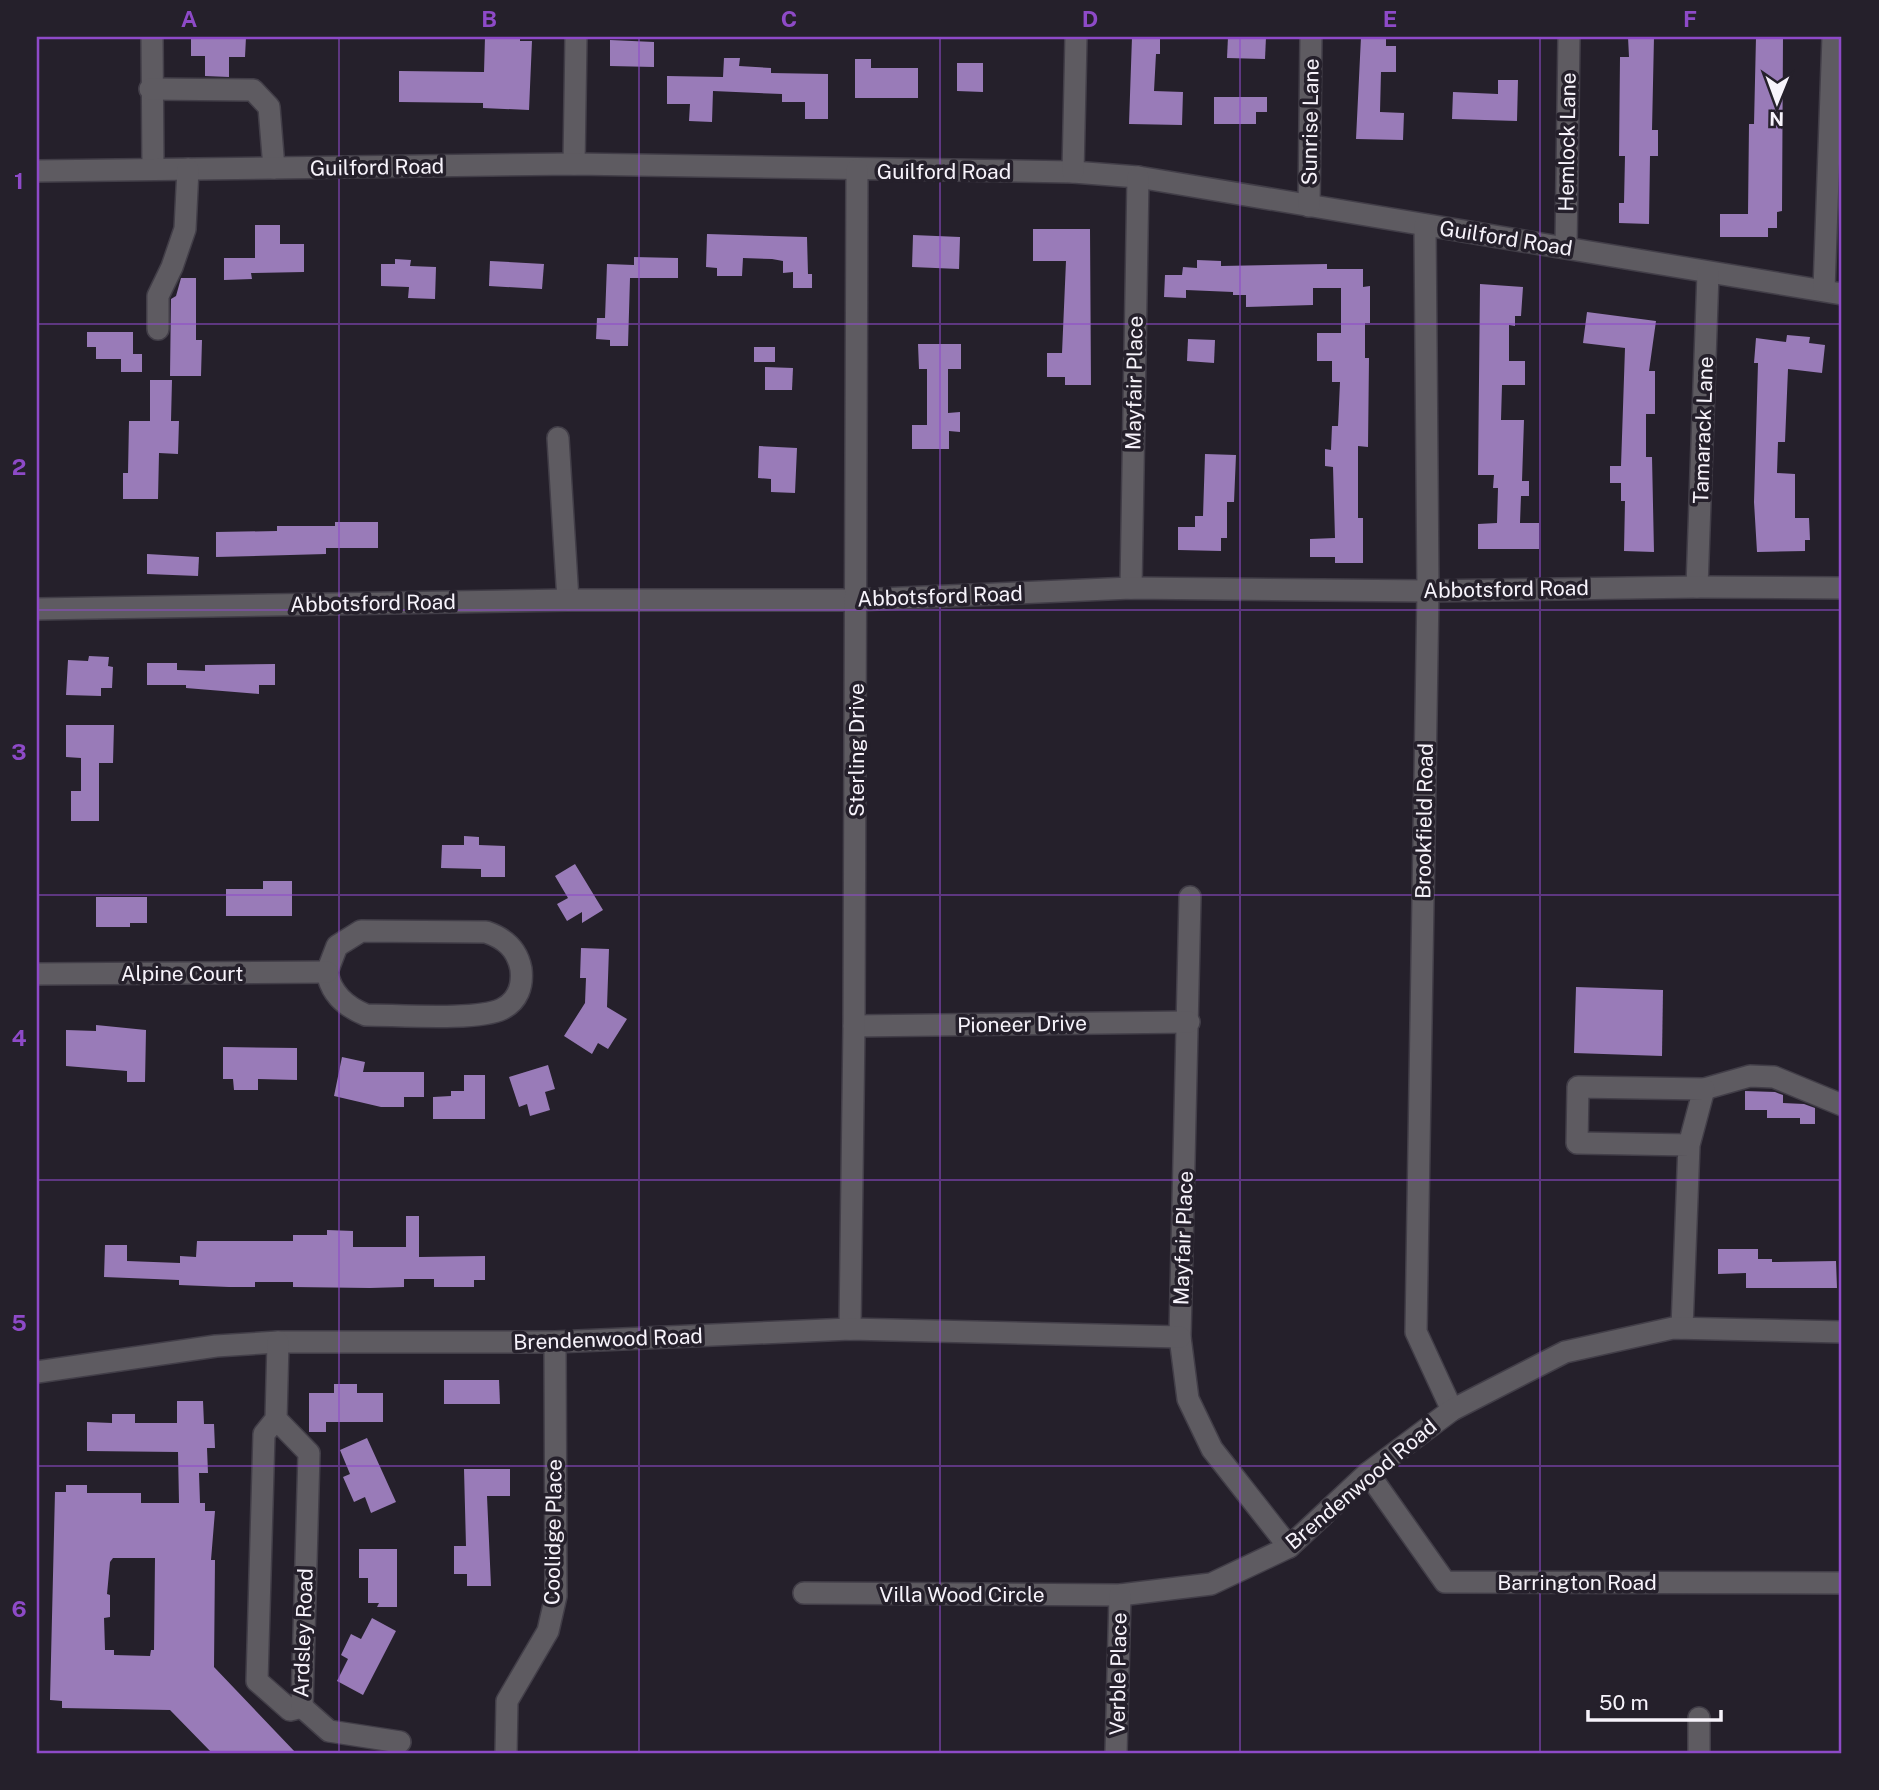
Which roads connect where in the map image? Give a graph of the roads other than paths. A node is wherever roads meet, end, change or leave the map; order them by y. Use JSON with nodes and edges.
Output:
{"nodes":[{"id":1,"x":152,"y":37,"type":"edge"},
{"id":2,"x":576,"y":37,"type":"edge"},
{"id":3,"x":1076,"y":37,"type":"edge"},
{"id":4,"x":1311,"y":37,"type":"edge"},
{"id":5,"x":1569,"y":37,"type":"edge"},
{"id":6,"x":1833,"y":37,"type":"edge"},
{"id":7,"x":150,"y":89,"type":"junction"},
{"id":8,"x":574,"y":164,"type":"junction"},
{"id":9,"x":274,"y":168,"type":"junction"},
{"id":10,"x":153,"y":169,"type":"junction"},
{"id":11,"x":188,"y":169,"type":"junction"},
{"id":12,"x":857,"y":170,"type":"junction"},
{"id":13,"x":37,"y":171,"type":"edge"},
{"id":14,"x":1073,"y":172,"type":"junction"},
{"id":15,"x":1138,"y":177,"type":"junction"},
{"id":16,"x":1308,"y":206,"type":"junction"},
{"id":17,"x":1425,"y":225,"type":"junction"},
{"id":18,"x":1566,"y":247,"type":"junction"},
{"id":19,"x":1709,"y":272,"type":"junction"},
{"id":20,"x":1833,"y":292,"type":"edge"},
{"id":21,"x":158,"y":329,"type":"dead end"},
{"id":22,"x":558,"y":438,"type":"dead end"},
{"id":23,"x":1697,"y":587,"type":"junction"},
{"id":24,"x":1130,"y":588,"type":"junction"},
{"id":25,"x":1842,"y":589,"type":"edge"},
{"id":26,"x":1428,"y":591,"type":"junction"},
{"id":27,"x":568,"y":600,"type":"junction"},
{"id":28,"x":856,"y":600,"type":"junction"},
{"id":29,"x":37,"y":609,"type":"edge"},
{"id":30,"x":1190,"y":897,"type":"dead end"},
{"id":31,"x":327,"y":972,"type":"junction"},
{"id":32,"x":37,"y":974,"type":"edge"},
{"id":33,"x":1189,"y":1023,"type":"junction"},
{"id":34,"x":854,"y":1026,"type":"junction"},
{"id":35,"x":1704,"y":1089,"type":"junction"},
{"id":36,"x":1842,"y":1105,"type":"edge"},
{"id":37,"x":1689,"y":1145,"type":"junction"},
{"id":38,"x":1682,"y":1328,"type":"junction"},
{"id":39,"x":850,"y":1329,"type":"junction"},
{"id":40,"x":1842,"y":1332,"type":"edge"},
{"id":41,"x":1180,"y":1337,"type":"junction"},
{"id":42,"x":278,"y":1342,"type":"junction"},
{"id":43,"x":555,"y":1342,"type":"junction"},
{"id":44,"x":37,"y":1373,"type":"edge"},
{"id":45,"x":1452,"y":1409,"type":"junction"},
{"id":46,"x":276,"y":1419,"type":"junction"},
{"id":47,"x":1368,"y":1473,"type":"junction"},
{"id":48,"x":1289,"y":1547,"type":"junction"},
{"id":49,"x":1842,"y":1583,"type":"edge"},
{"id":50,"x":804,"y":1593,"type":"dead end"},
{"id":51,"x":1120,"y":1595,"type":"junction"},
{"id":52,"x":302,"y":1707,"type":"junction"},
{"id":53,"x":1699,"y":1718,"type":"dead end"},
{"id":54,"x":400,"y":1742,"type":"dead end"},
{"id":55,"x":506,"y":1753,"type":"edge"},
{"id":56,"x":1116,"y":1753,"type":"edge"},
{"id":57,"x":1699,"y":1753,"type":"edge"}],
"edges":[{"from":1,"to":7,"type":"street"},
{"from":2,"to":8,"type":"street"},
{"from":3,"to":14,"type":"street"},
{"from":4,"to":16,"type":"street","name":"Sunrise Lane"},
{"from":5,"to":18,"type":"street","name":"Hemlock Lane"},
{"from":6,"to":20,"type":"street"},
{"from":7,"to":9,"type":"street"},
{"from":7,"to":10,"type":"street"},
{"from":8,"to":9,"type":"street","name":"Guilford Road"},
{"from":8,"to":12,"type":"street","name":"Guilford Road"},
{"from":9,"to":11,"type":"street","name":"Guilford Road"},
{"from":10,"to":11,"type":"street","name":"Guilford Road"},
{"from":10,"to":13,"type":"street","name":"Guilford Road"},
{"from":11,"to":21,"type":"street"},
{"from":12,"to":14,"type":"street","name":"Guilford Road"},
{"from":12,"to":28,"type":"street","name":"Sterling Drive"},
{"from":14,"to":15,"type":"street","name":"Guilford Road"},
{"from":15,"to":16,"type":"street","name":"Guilford Road"},
{"from":15,"to":24,"type":"street","name":"Mayfair Place"},
{"from":16,"to":17,"type":"street","name":"Guilford Road"},
{"from":17,"to":18,"type":"street","name":"Guilford Road"},
{"from":17,"to":26,"type":"street","name":"Brookfield Road"},
{"from":18,"to":19,"type":"street","name":"Guilford Road"},
{"from":19,"to":20,"type":"street","name":"Guilford Road"},
{"from":19,"to":23,"type":"street","name":"Tamarack Lane"},
{"from":22,"to":27,"type":"street"},
{"from":23,"to":25,"type":"street","name":"Abbotsford Road"},
{"from":23,"to":26,"type":"street","name":"Abbotsford Road"},
{"from":24,"to":26,"type":"street","name":"Abbotsford Road"},
{"from":24,"to":28,"type":"street","name":"Abbotsford Road"},
{"from":26,"to":45,"type":"street","name":"Brookfield Road"},
{"from":27,"to":28,"type":"street","name":"Abbotsford Road"},
{"from":27,"to":29,"type":"street","name":"Abbotsford Road"},
{"from":28,"to":34,"type":"street","name":"Sterling Drive"},
{"from":30,"to":33,"type":"street","name":"Mayfair Place"},
{"from":31,"to":31,"type":"street"},
{"from":31,"to":32,"type":"street","name":"Alpine Court"},
{"from":33,"to":34,"type":"street","name":"Pioneer Drive"},
{"from":33,"to":41,"type":"street","name":"Mayfair Place"},
{"from":34,"to":39,"type":"street","name":"Sterling Drive"},
{"from":35,"to":36,"type":"street"},
{"from":35,"to":37,"type":"street"},
{"from":35,"to":37,"type":"street"},
{"from":37,"to":38,"type":"street"},
{"from":38,"to":40,"type":"street","name":"Brendenwood Road"},
{"from":38,"to":45,"type":"street","name":"Brendenwood Road"},
{"from":39,"to":41,"type":"street","name":"Brendenwood Road"},
{"from":39,"to":43,"type":"street","name":"Brendenwood Road"},
{"from":41,"to":48,"type":"street","name":"Mayfair Place"},
{"from":42,"to":43,"type":"street","name":"Brendenwood Road"},
{"from":42,"to":44,"type":"street","name":"Brendenwood Road"},
{"from":42,"to":46,"type":"street","name":"Ardsley Road"},
{"from":43,"to":55,"type":"street","name":"Coolidge Place"},
{"from":45,"to":47,"type":"street","name":"Brendenwood Road"},
{"from":46,"to":52,"type":"street","name":"Ardsley Road"},
{"from":46,"to":52,"type":"street","name":"Ardsley Road"},
{"from":47,"to":48,"type":"street","name":"Brendenwood Road"},
{"from":47,"to":49,"type":"street","name":"Barrington Road"},
{"from":48,"to":51,"type":"street","name":"Brendenwood Road"},
{"from":50,"to":51,"type":"street","name":"Villa Wood Circle"},
{"from":51,"to":56,"type":"street","name":"Verble Place"},
{"from":52,"to":54,"type":"street"},
{"from":53,"to":57,"type":"street"}]}
